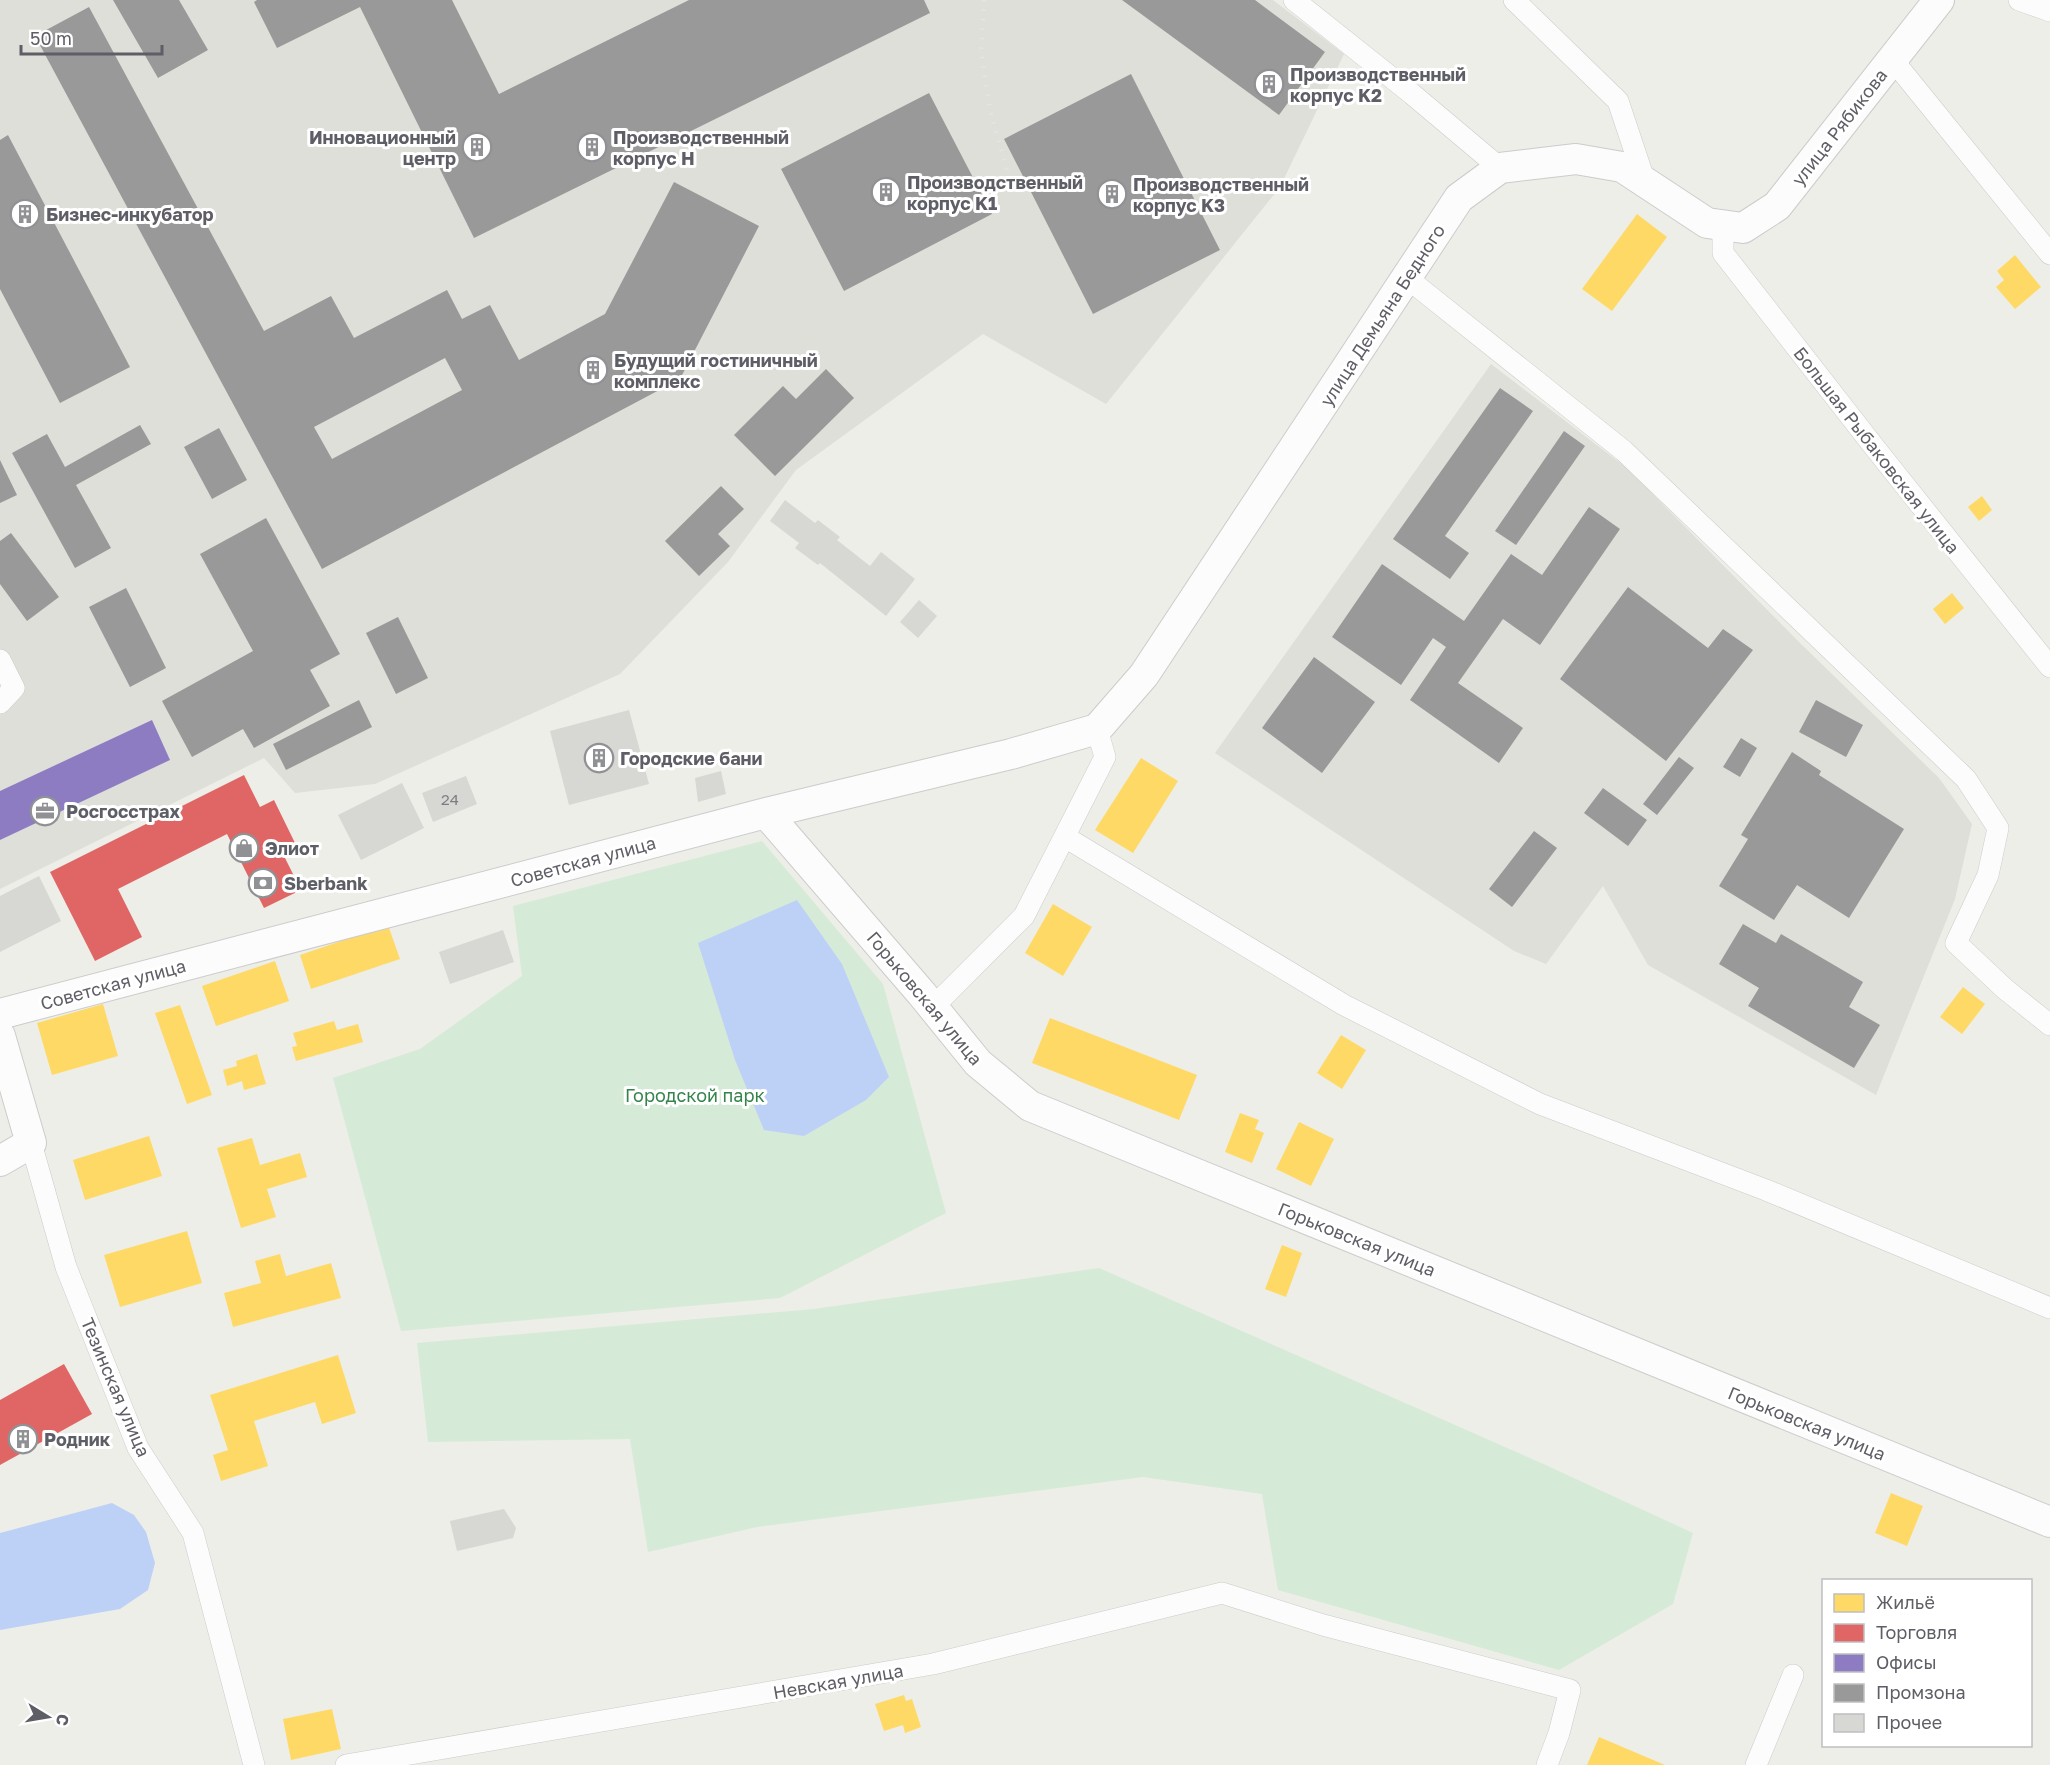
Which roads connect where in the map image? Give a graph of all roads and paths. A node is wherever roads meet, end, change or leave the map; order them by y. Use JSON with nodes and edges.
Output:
{"nodes":[{"id":1,"x":1294,"y":0,"type":"edge"},
{"id":2,"x":1514,"y":0,"type":"edge"},
{"id":3,"x":1939,"y":0,"type":"edge"},
{"id":4,"x":2019,"y":0,"type":"edge"},
{"id":5,"x":2050,"y":11,"type":"edge"},
{"id":6,"x":1892,"y":59,"type":"junction"},
{"id":7,"x":1500,"y":168,"type":"junction"},
{"id":8,"x":1645,"y":182,"type":"junction"},
{"id":9,"x":1723,"y":225,"type":"junction"},
{"id":10,"x":2050,"y":254,"type":"edge"},
{"id":11,"x":1407,"y":278,"type":"junction"},
{"id":12,"x":0,"y":660,"type":"edge"},
{"id":13,"x":2050,"y":667,"type":"edge"},
{"id":14,"x":0,"y":703,"type":"edge"},
{"id":15,"x":1097,"y":729,"type":"junction"},
{"id":16,"x":766,"y":813,"type":"junction"},
{"id":17,"x":1065,"y":837,"type":"junction"},
{"id":18,"x":933,"y":1007,"type":"junction"},
{"id":19,"x":0,"y":1014,"type":"edge"},
{"id":20,"x":2050,"y":1025,"type":"edge"},
{"id":21,"x":0,"y":1036,"type":"edge"},
{"id":22,"x":31,"y":1143,"type":"junction"},
{"id":23,"x":0,"y":1161,"type":"edge"},
{"id":24,"x":2050,"y":1308,"type":"edge"},
{"id":25,"x":2050,"y":1522,"type":"edge"},
{"id":26,"x":1793,"y":1675,"type":"dead end"},
{"id":27,"x":254,"y":1765,"type":"edge"},
{"id":28,"x":346,"y":1765,"type":"edge"},
{"id":29,"x":1547,"y":1765,"type":"edge"},
{"id":30,"x":1756,"y":1765,"type":"edge"}],
"edges":[{"from":1,"to":7,"type":"street"},
{"from":2,"to":8,"type":"street"},
{"from":3,"to":6,"type":"main road","name":"улица Рябикова"},
{"from":4,"to":5,"type":"street"},
{"from":6,"to":9,"type":"main road","name":"улица Рябикова"},
{"from":6,"to":10,"type":"street"},
{"from":7,"to":8,"type":"main road","name":"улица Демьяна Бедного"},
{"from":7,"to":11,"type":"main road","name":"улица Демьяна Бедного"},
{"from":8,"to":9,"type":"main road","name":"улица Демьяна Бедного"},
{"from":9,"to":13,"type":"street","name":"Большая Рыбаковская улица"},
{"from":11,"to":15,"type":"main road","name":"улица Демьяна Бедного"},
{"from":11,"to":20,"type":"street"},
{"from":12,"to":14,"type":"street"},
{"from":15,"to":16,"type":"main road","name":"Советская улица"},
{"from":15,"to":17,"type":"street"},
{"from":16,"to":18,"type":"main road","name":"Горьковская улица"},
{"from":16,"to":19,"type":"main road","name":"Советская улица"},
{"from":17,"to":18,"type":"street"},
{"from":17,"to":24,"type":"street"},
{"from":18,"to":25,"type":"main road","name":"Горьковская улица"},
{"from":21,"to":22,"type":"main road","name":"Тезинская улица"},
{"from":22,"to":23,"type":"main road"},
{"from":22,"to":27,"type":"street","name":"Тезинская улица"},
{"from":26,"to":30,"type":"street"},
{"from":28,"to":29,"type":"street","name":"Невская улица"}]}
